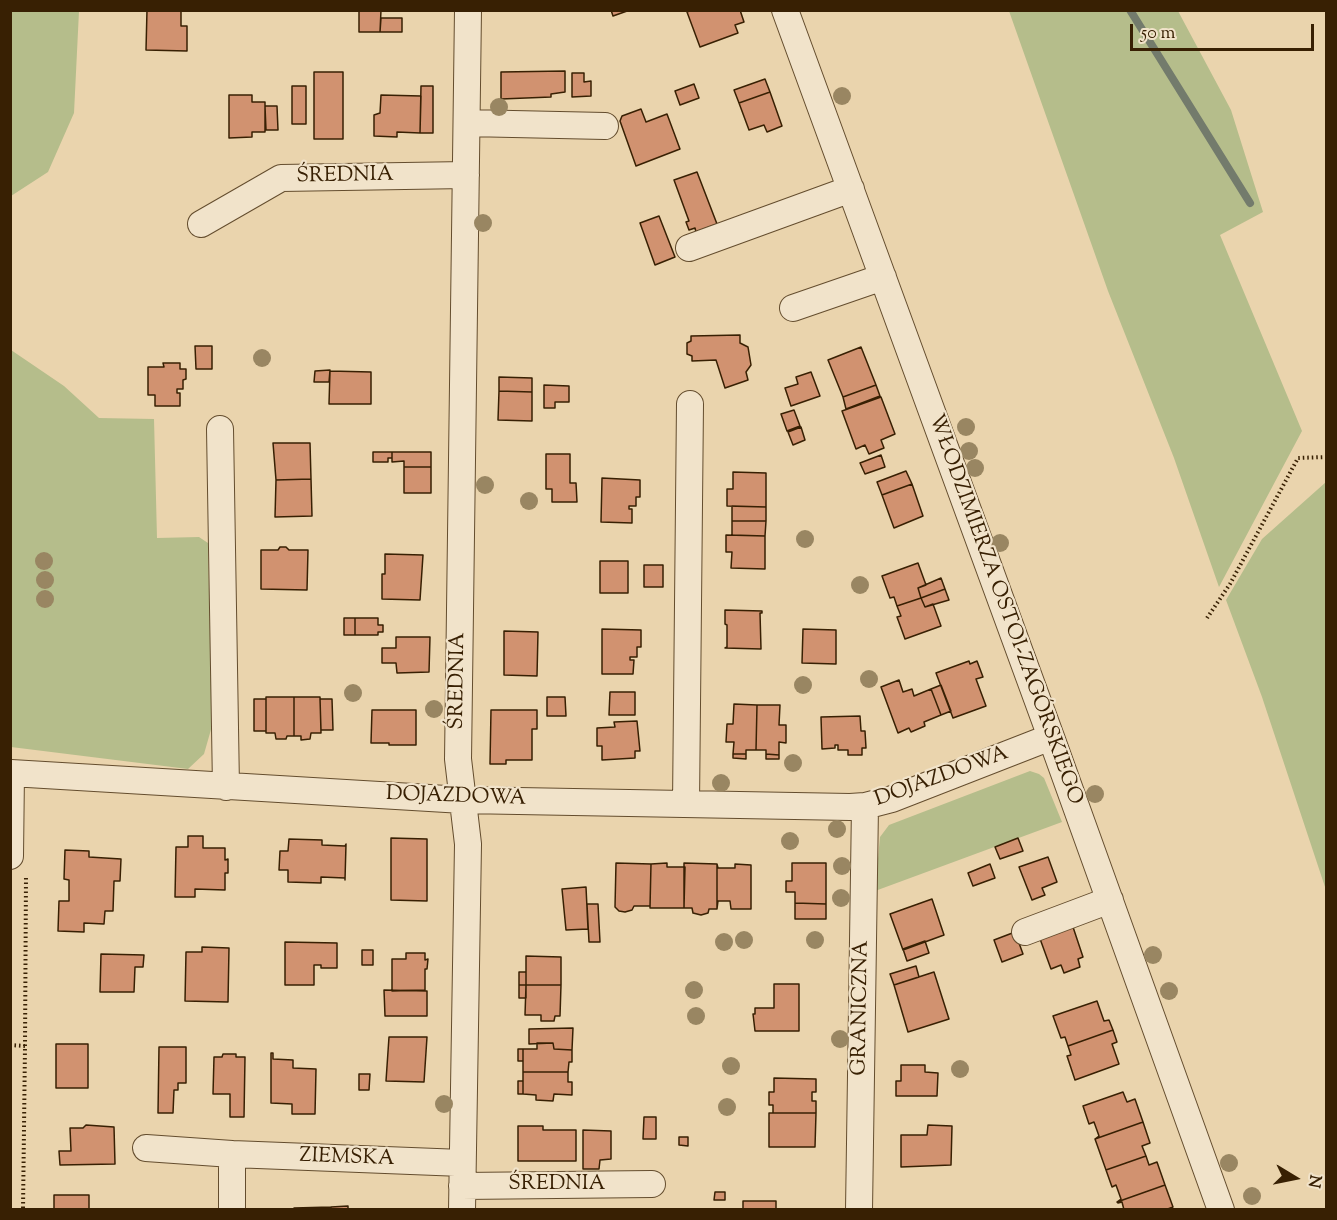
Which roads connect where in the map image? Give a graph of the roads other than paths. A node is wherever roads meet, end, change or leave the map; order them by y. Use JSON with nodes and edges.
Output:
{"nodes":[{"id":1,"x":468,"y":10,"type":"edge"},
{"id":2,"x":785,"y":10,"type":"edge"},
{"id":3,"x":467,"y":123,"type":"junction"},
{"id":4,"x":605,"y":126,"type":"dead end"},
{"id":5,"x":466,"y":175,"type":"junction"},
{"id":6,"x":851,"y":189,"type":"junction"},
{"id":7,"x":201,"y":224,"type":"dead end"},
{"id":8,"x":689,"y":248,"type":"dead end"},
{"id":9,"x":883,"y":277,"type":"junction"},
{"id":10,"x":793,"y":308,"type":"dead end"},
{"id":11,"x":690,"y":404,"type":"dead end"},
{"id":12,"x":220,"y":429,"type":"dead end"},
{"id":13,"x":1051,"y":737,"type":"junction"},
{"id":14,"x":11,"y":773,"type":"edge"},
{"id":15,"x":226,"y":787,"type":"junction"},
{"id":16,"x":463,"y":800,"type":"junction"},
{"id":17,"x":686,"y":804,"type":"junction"},
{"id":18,"x":865,"y":806,"type":"junction"},
{"id":19,"x":10,"y":856,"type":"edge"},
{"id":20,"x":1110,"y":900,"type":"junction"},
{"id":21,"x":1026,"y":932,"type":"dead end"},
{"id":22,"x":146,"y":1148,"type":"dead end"},
{"id":23,"x":232,"y":1154,"type":"junction"},
{"id":24,"x":652,"y":1185,"type":"dead end"},
{"id":25,"x":462,"y":1186,"type":"edge"},
{"id":26,"x":232,"y":1209,"type":"edge"},
{"id":27,"x":859,"y":1209,"type":"edge"},
{"id":28,"x":1221,"y":1209,"type":"edge"}],
"edges":[{"from":1,"to":3,"type":"street","name":"ŚREDNIA"},
{"from":2,"to":6,"type":"street","name":"WŁODZIMIERZA OSTOI-ZAGÓRSKIEGO"},
{"from":3,"to":4,"type":"street"},
{"from":3,"to":5,"type":"street","name":"ŚREDNIA"},
{"from":5,"to":7,"type":"street","name":"ŚREDNIA"},
{"from":5,"to":16,"type":"street","name":"ŚREDNIA"},
{"from":6,"to":8,"type":"street"},
{"from":6,"to":9,"type":"street","name":"WŁODZIMIERZA OSTOI-ZAGÓRSKIEGO"},
{"from":9,"to":10,"type":"street"},
{"from":9,"to":13,"type":"street","name":"WŁODZIMIERZA OSTOI-ZAGÓRSKIEGO"},
{"from":11,"to":17,"type":"street"},
{"from":12,"to":15,"type":"street"},
{"from":13,"to":18,"type":"street","name":"DOJAZDOWA"},
{"from":13,"to":20,"type":"street","name":"WŁODZIMIERZA OSTOI-ZAGÓRSKIEGO"},
{"from":14,"to":15,"type":"street","name":"DOJAZDOWA"},
{"from":14,"to":19,"type":"street","name":"DOJAZDOWA"},
{"from":15,"to":16,"type":"street","name":"DOJAZDOWA"},
{"from":16,"to":17,"type":"street","name":"DOJAZDOWA"},
{"from":16,"to":25,"type":"street","name":"ŚREDNIA"},
{"from":17,"to":18,"type":"street","name":"DOJAZDOWA"},
{"from":18,"to":27,"type":"street","name":"GRANICZNA"},
{"from":20,"to":21,"type":"street"},
{"from":20,"to":28,"type":"street","name":"WŁODZIMIERZA OSTOI-ZAGÓRSKIEGO"},
{"from":22,"to":23,"type":"street","name":"ZIEMSKA"},
{"from":23,"to":25,"type":"street","name":"ZIEMSKA"},
{"from":23,"to":26,"type":"street"},
{"from":24,"to":25,"type":"street","name":"ŚREDNIA"}]}
